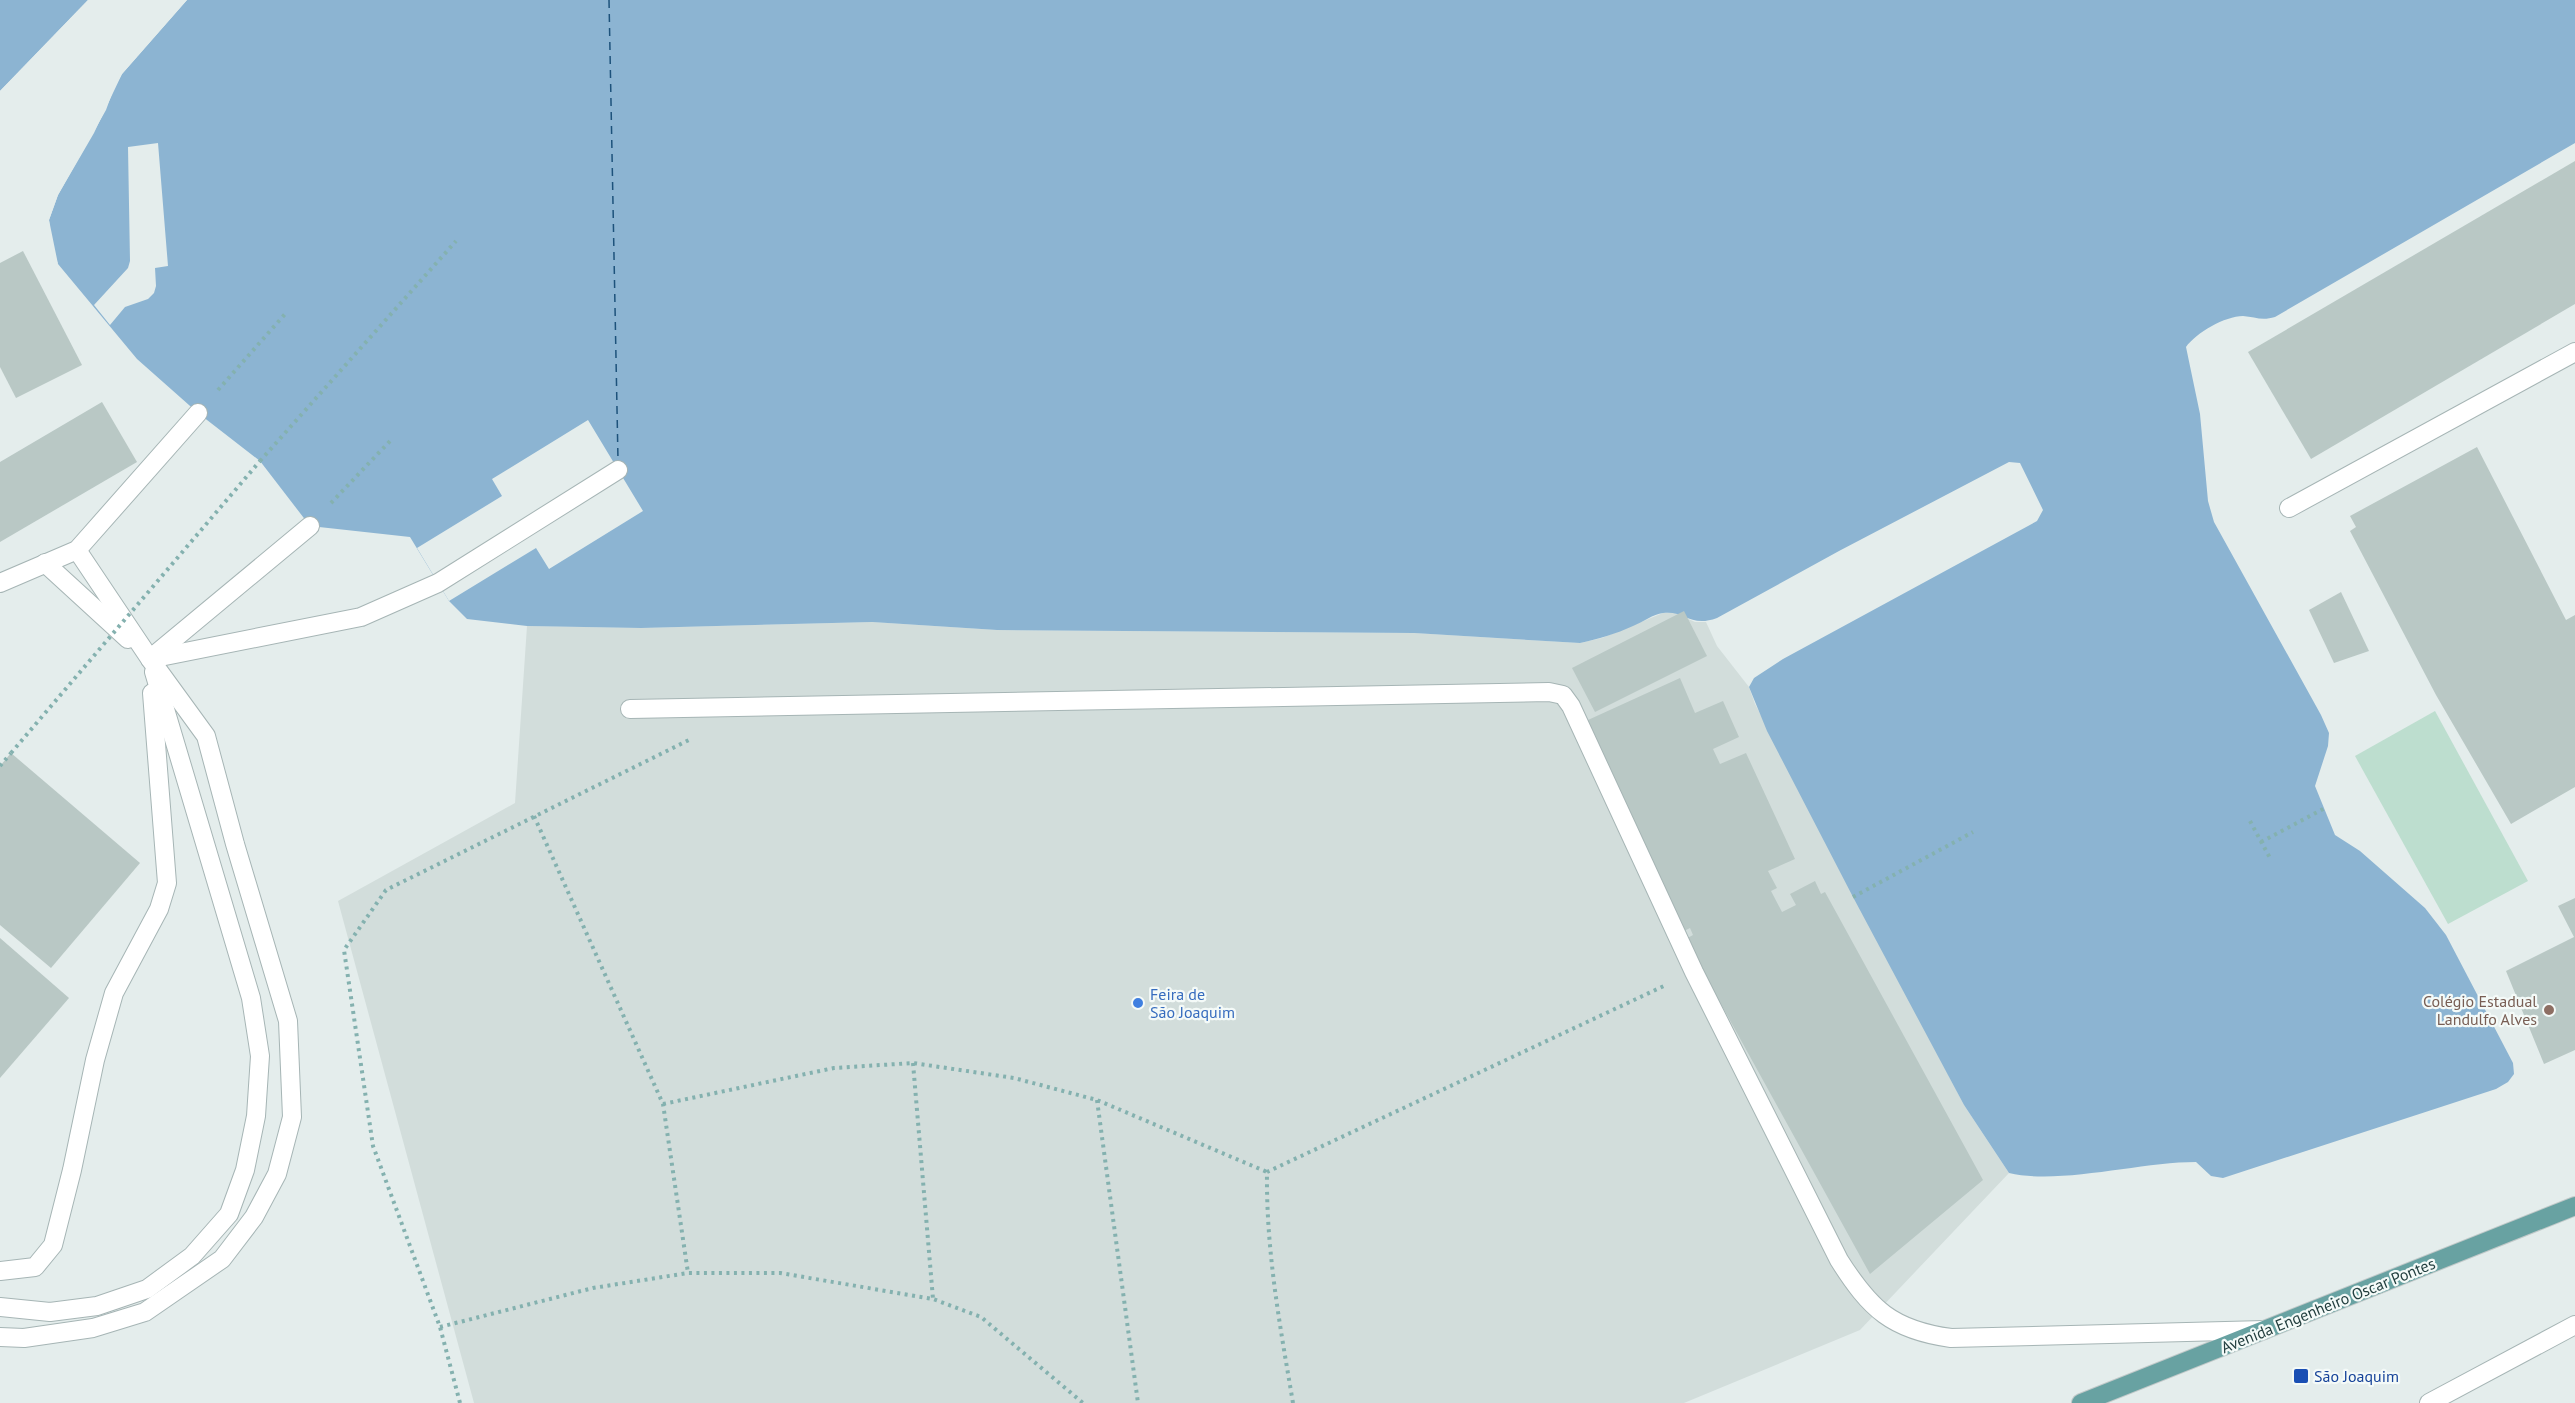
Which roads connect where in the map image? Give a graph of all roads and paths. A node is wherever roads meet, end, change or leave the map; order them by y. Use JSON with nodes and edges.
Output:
{"nodes":[{"id":1,"x":456,"y":241,"type":"dead end"},
{"id":2,"x":286,"y":314,"type":"dead end"},
{"id":3,"x":2575,"y":352,"type":"edge"},
{"id":4,"x":198,"y":413,"type":"joint"},
{"id":5,"x":391,"y":440,"type":"dead end"},
{"id":6,"x":618,"y":470,"type":"dead end"},
{"id":7,"x":2289,"y":508,"type":"dead end"},
{"id":8,"x":310,"y":526,"type":"joint"},
{"id":9,"x":77,"y":550,"type":"junction"},
{"id":10,"x":45,"y":563,"type":"junction"},
{"id":11,"x":0,"y":583,"type":"edge"},
{"id":12,"x":150,"y":659,"type":"junction"},
{"id":13,"x":630,"y":709,"type":"dead end"},
{"id":14,"x":693,"y":738,"type":"dead end"},
{"id":15,"x":0,"y":766,"type":"edge"},
{"id":16,"x":2325,"y":808,"type":"dead end"},
{"id":17,"x":534,"y":816,"type":"junction"},
{"id":18,"x":2250,"y":821,"type":"dead end"},
{"id":19,"x":1972,"y":832,"type":"dead end"},
{"id":20,"x":2261,"y":842,"type":"junction"},
{"id":21,"x":2270,"y":858,"type":"dead end"},
{"id":22,"x":1853,"y":897,"type":"dead end"},
{"id":23,"x":1694,"y":972,"type":"junction"},
{"id":24,"x":913,"y":1063,"type":"junction"},
{"id":25,"x":1097,"y":1100,"type":"junction"},
{"id":26,"x":663,"y":1104,"type":"junction"},
{"id":27,"x":1267,"y":1172,"type":"junction"},
{"id":28,"x":2575,"y":1206,"type":"edge"},
{"id":29,"x":0,"y":1271,"type":"edge"},
{"id":30,"x":687,"y":1274,"type":"junction"},
{"id":31,"x":933,"y":1299,"type":"junction"},
{"id":32,"x":0,"y":1307,"type":"edge"},
{"id":33,"x":51,"y":1312,"type":"junction"},
{"id":34,"x":0,"y":1316,"type":"edge"},
{"id":35,"x":2575,"y":1325,"type":"edge"},
{"id":36,"x":440,"y":1327,"type":"junction"},
{"id":37,"x":2266,"y":1329,"type":"junction"},
{"id":38,"x":0,"y":1337,"type":"edge"},
{"id":39,"x":460,"y":1403,"type":"edge"},
{"id":40,"x":1083,"y":1403,"type":"edge"},
{"id":41,"x":1138,"y":1403,"type":"edge"},
{"id":42,"x":1293,"y":1403,"type":"edge"},
{"id":43,"x":2082,"y":1403,"type":"edge"},
{"id":44,"x":2429,"y":1403,"type":"edge"}],
"edges":[{"from":1,"to":15,"type":"path","bridge":true},
{"from":2,"to":4,"type":"path"},
{"from":3,"to":7,"type":"lane"},
{"from":4,"to":9,"type":"lane"},
{"from":5,"to":8,"type":"path"},
{"from":6,"to":12,"type":"lane"},
{"from":8,"to":12,"type":"lane"},
{"from":9,"to":10,"type":"lane"},
{"from":9,"to":12,"type":"lane"},
{"from":10,"to":11,"type":"lane"},
{"from":10,"to":12,"type":"lane"},
{"from":12,"to":29,"type":"lane"},
{"from":12,"to":33,"type":"lane"},
{"from":12,"to":38,"type":"lane"},
{"from":13,"to":23,"type":"lane"},
{"from":14,"to":17,"type":"path"},
{"from":16,"to":20,"type":"path"},
{"from":17,"to":26,"type":"path"},
{"from":17,"to":36,"type":"path"},
{"from":18,"to":20,"type":"path"},
{"from":19,"to":22,"type":"path"},
{"from":20,"to":21,"type":"path"},
{"from":23,"to":27,"type":"path"},
{"from":23,"to":37,"type":"lane"},
{"from":24,"to":25,"type":"path"},
{"from":24,"to":26,"type":"path"},
{"from":24,"to":31,"type":"path"},
{"from":25,"to":27,"type":"path"},
{"from":25,"to":41,"type":"path"},
{"from":26,"to":30,"type":"path"},
{"from":27,"to":42,"type":"path"},
{"from":28,"to":37,"type":"main road","name":"Avenida Engenheiro Oscar Pontes"},
{"from":30,"to":31,"type":"path"},
{"from":30,"to":36,"type":"path"},
{"from":31,"to":40,"type":"path"},
{"from":32,"to":33,"type":"lane"},
{"from":33,"to":34,"type":"lane"},
{"from":35,"to":44,"type":"lane"},
{"from":36,"to":39,"type":"path"},
{"from":37,"to":43,"type":"main road","name":"Avenida Engenheiro Oscar Pontes"}]}
